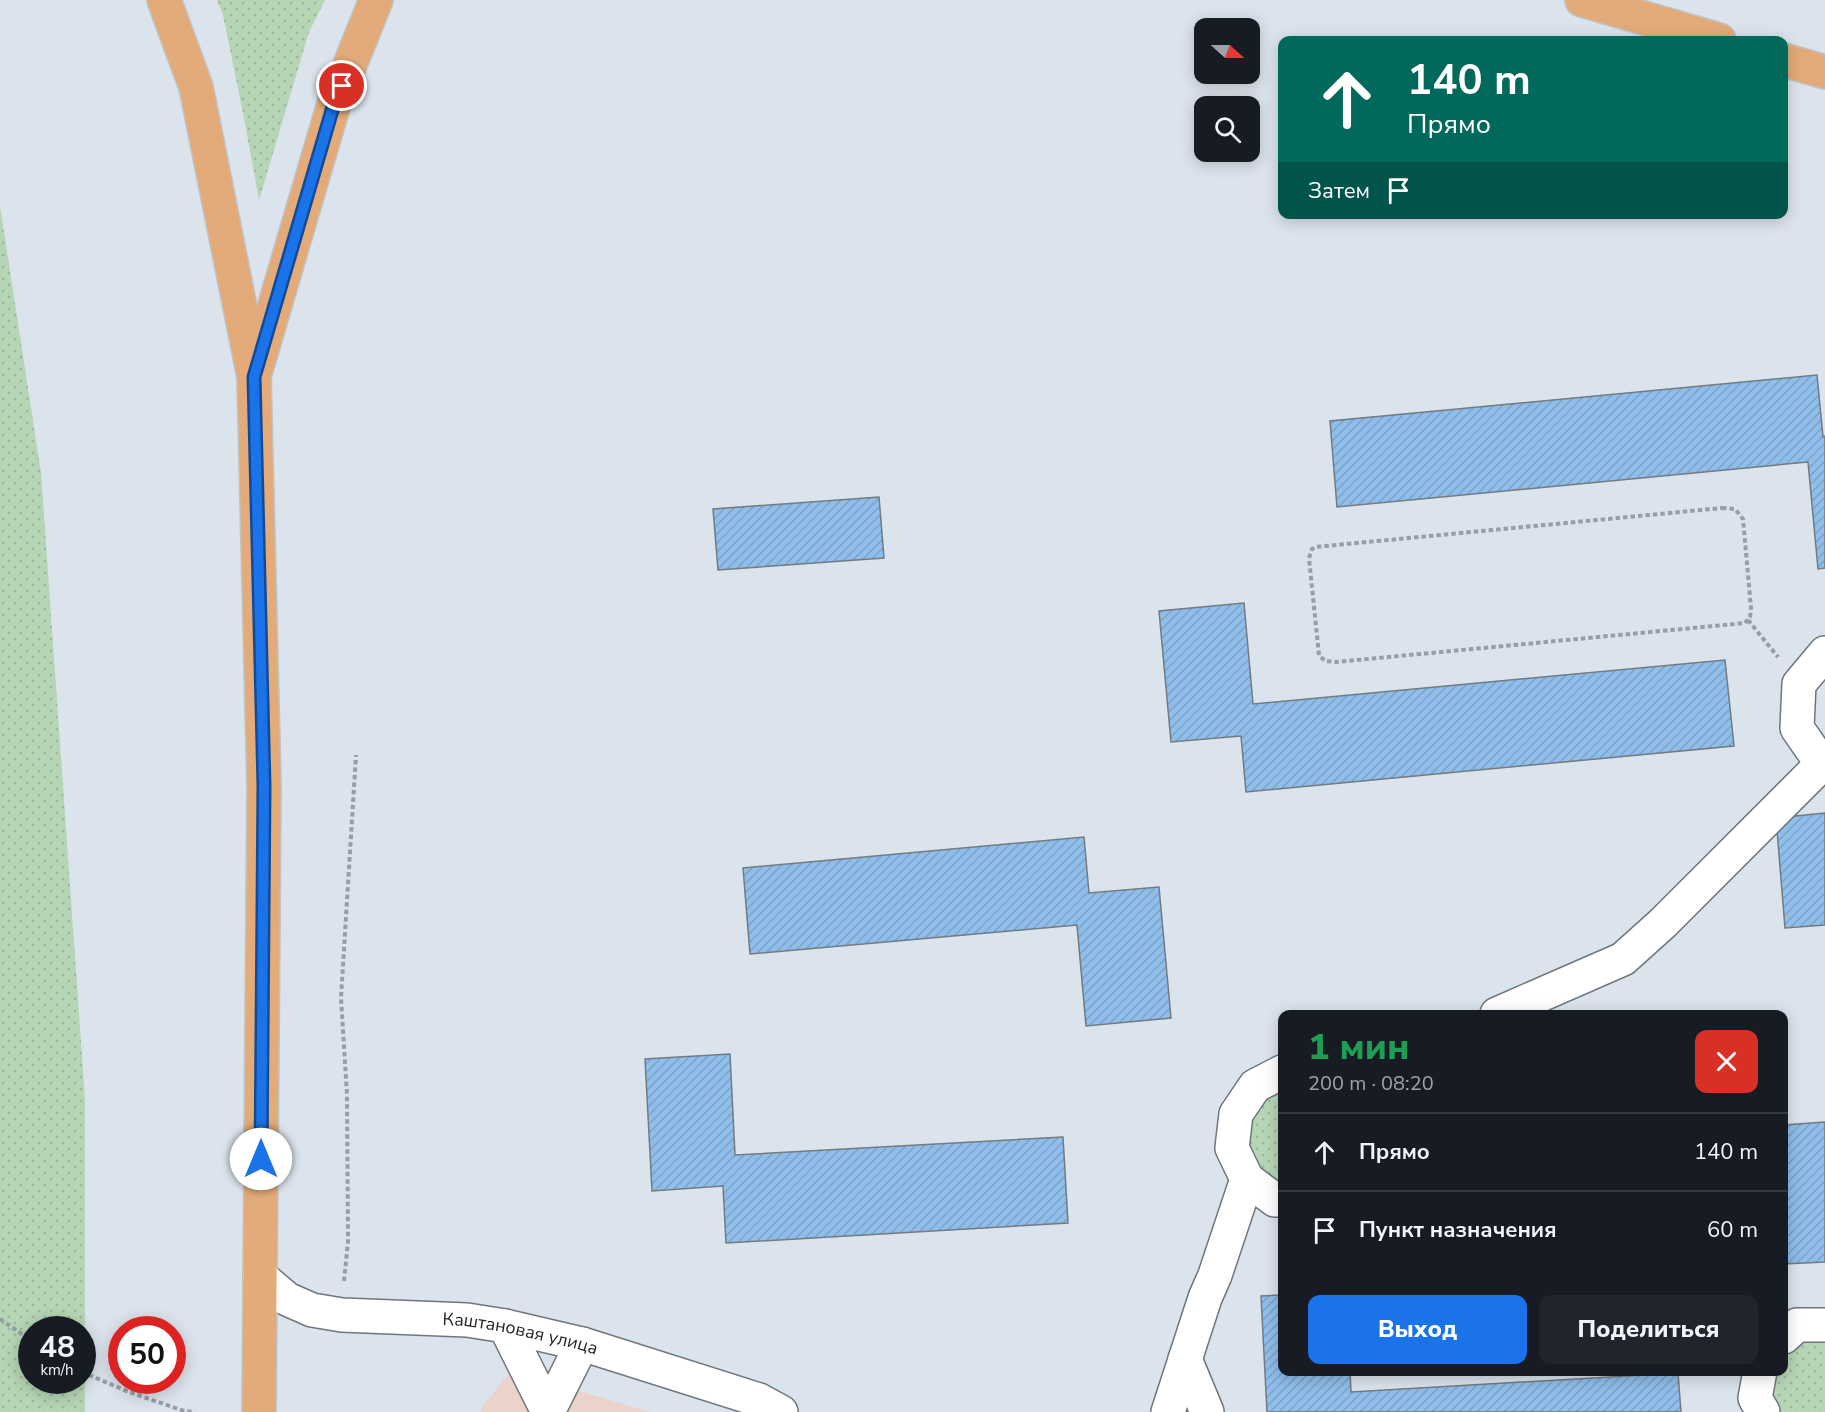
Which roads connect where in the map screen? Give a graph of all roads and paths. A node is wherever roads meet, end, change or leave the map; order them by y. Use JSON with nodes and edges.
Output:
{"nodes":[{"id":1,"x":164,"y":0,"type":"edge"},
{"id":2,"x":376,"y":0,"type":"edge"},
{"id":3,"x":1582,"y":0,"type":"edge"},
{"id":4,"x":1705,"y":36,"type":"edge"},
{"id":5,"x":1788,"y":61,"type":"edge"},
{"id":6,"x":1825,"y":72,"type":"edge"},
{"id":7,"x":254,"y":377,"type":"junction"},
{"id":8,"x":1748,"y":620,"type":"junction"},
{"id":9,"x":1825,"y":653,"type":"edge"},
{"id":10,"x":1799,"y":684,"type":"junction"},
{"id":11,"x":356,"y":755,"type":"dead end"},
{"id":12,"x":1823,"y":765,"type":"edge"},
{"id":13,"x":1506,"y":1010,"type":"edge"},
{"id":14,"x":1278,"y":1074,"type":"edge"},
{"id":15,"x":1246,"y":1179,"type":"junction"},
{"id":16,"x":1278,"y":1200,"type":"edge"},
{"id":17,"x":260,"y":1276,"type":"junction"},
{"id":18,"x":342,"y":1315,"type":"junction"},
{"id":19,"x":0,"y":1319,"type":"edge"},
{"id":20,"x":1825,"y":1325,"type":"edge"},
{"id":21,"x":506,"y":1326,"type":"junction"},
{"id":22,"x":18,"y":1331,"type":"edge"},
{"id":23,"x":1788,"y":1333,"type":"edge"},
{"id":24,"x":582,"y":1344,"type":"junction"},
{"id":25,"x":1185,"y":1359,"type":"junction"},
{"id":26,"x":1759,"y":1376,"type":"edge"},
{"id":27,"x":96,"y":1378,"type":"edge"},
{"id":28,"x":741,"y":1404,"type":"edge"},
{"id":29,"x":195,"y":1412,"type":"edge"},
{"id":30,"x":259,"y":1412,"type":"edge"},
{"id":31,"x":782,"y":1412,"type":"edge"},
{"id":32,"x":1168,"y":1412,"type":"edge"},
{"id":33,"x":1207,"y":1412,"type":"edge"},
{"id":34,"x":1763,"y":1412,"type":"edge"}],
"edges":[{"from":1,"to":7,"type":"main road"},
{"from":2,"to":7,"type":"main road"},
{"from":3,"to":4,"type":"main road"},
{"from":5,"to":6,"type":"main road"},
{"from":7,"to":17,"type":"main road"},
{"from":8,"to":8,"type":"path"},
{"from":8,"to":10,"type":"path"},
{"from":9,"to":10,"type":"street"},
{"from":10,"to":12,"type":"street"},
{"from":11,"to":18,"type":"path"},
{"from":12,"to":13,"type":"street"},
{"from":14,"to":15,"type":"street"},
{"from":15,"to":16,"type":"street"},
{"from":15,"to":25,"type":"street"},
{"from":17,"to":18,"type":"street","name":"Каштановая улица"},
{"from":17,"to":30,"type":"main road"},
{"from":18,"to":21,"type":"street","name":"Каштановая улица"},
{"from":19,"to":22,"type":"path"},
{"from":20,"to":23,"type":"street"},
{"from":21,"to":24,"type":"street","name":"Каштановая улица"},
{"from":21,"to":24,"type":"street"},
{"from":24,"to":28,"type":"street","name":"Каштановая улица"},
{"from":25,"to":32,"type":"street"},
{"from":25,"to":33,"type":"street"},
{"from":26,"to":34,"type":"street"},
{"from":27,"to":29,"type":"path"},
{"from":28,"to":31,"type":"street","name":"Каштановая улица"}]}
